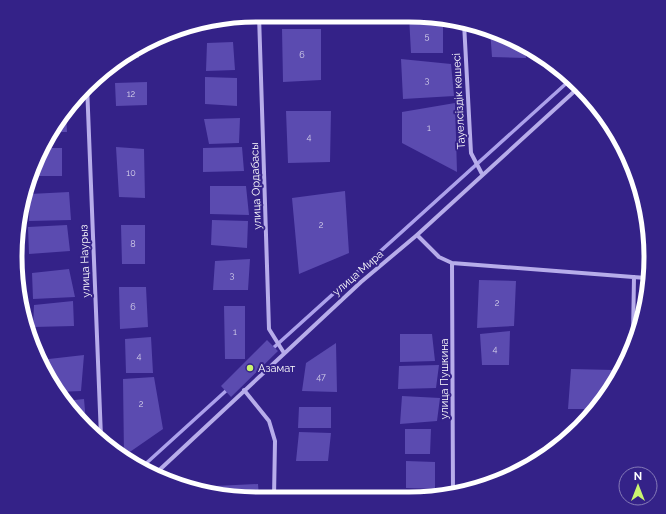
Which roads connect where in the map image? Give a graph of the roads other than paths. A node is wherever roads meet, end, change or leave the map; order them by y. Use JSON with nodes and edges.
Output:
{"nodes":[{"id":1,"x":259,"y":22,"type":"edge"},
{"id":2,"x":464,"y":29,"type":"edge"},
{"id":3,"x":575,"y":91,"type":"edge"},
{"id":4,"x":87,"y":95,"type":"edge"},
{"id":5,"x":482,"y":174,"type":"junction"},
{"id":6,"x":417,"y":235,"type":"junction"},
{"id":7,"x":452,"y":263,"type":"junction"},
{"id":8,"x":634,"y":277,"type":"junction"},
{"id":9,"x":643,"y":278,"type":"edge"},
{"id":10,"x":633,"y":329,"type":"edge"},
{"id":11,"x":284,"y":353,"type":"junction"},
{"id":12,"x":244,"y":390,"type":"junction"},
{"id":13,"x":101,"y":433,"type":"edge"},
{"id":14,"x":159,"y":470,"type":"edge"},
{"id":15,"x":453,"y":487,"type":"edge"},
{"id":16,"x":274,"y":492,"type":"edge"}],
"edges":[{"from":1,"to":11,"type":"street","name":"улица Ордабасы"},
{"from":2,"to":5,"type":"street","name":"Тауелсіздік көшесі"},
{"from":3,"to":5,"type":"street","name":"улица Мира"},
{"from":4,"to":13,"type":"street","name":"улица Наурыз"},
{"from":5,"to":6,"type":"street","name":"улица Мира"},
{"from":6,"to":7,"type":"street"},
{"from":6,"to":11,"type":"street","name":"улица Мира"},
{"from":7,"to":8,"type":"street"},
{"from":7,"to":15,"type":"street","name":"улица Пушкина"},
{"from":8,"to":9,"type":"street"},
{"from":8,"to":10,"type":"street"},
{"from":11,"to":12,"type":"street","name":"улица Мира"},
{"from":12,"to":14,"type":"street","name":"улица Мира"},
{"from":12,"to":16,"type":"street"}]}
